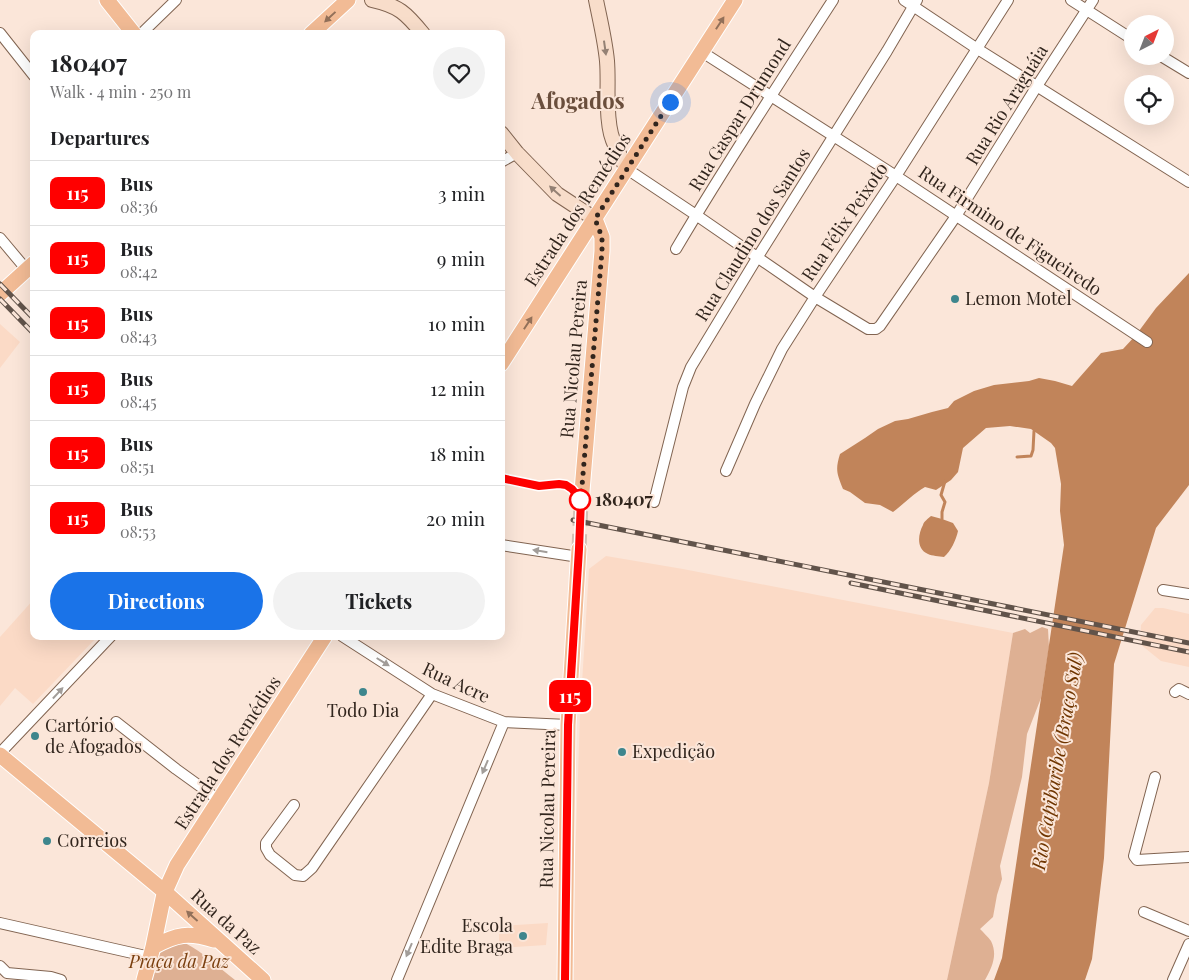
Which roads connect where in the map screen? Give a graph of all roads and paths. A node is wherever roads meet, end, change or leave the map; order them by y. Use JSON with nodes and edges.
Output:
{"nodes":[{"id":1,"x":107,"y":0,"type":"edge"},
{"id":2,"x":176,"y":0,"type":"edge"},
{"id":3,"x":348,"y":0,"type":"edge"},
{"id":4,"x":372,"y":0,"type":"edge"},
{"id":5,"x":596,"y":0,"type":"edge"},
{"id":6,"x":735,"y":0,"type":"edge"},
{"id":7,"x":833,"y":0,"type":"edge"},
{"id":8,"x":904,"y":0,"type":"edge"},
{"id":9,"x":1008,"y":0,"type":"edge"},
{"id":10,"x":1070,"y":0,"type":"edge"},
{"id":11,"x":1093,"y":0,"type":"edge"},
{"id":12,"x":916,"y":3,"type":"edge"},
{"id":13,"x":1086,"y":10,"type":"junction"},
{"id":14,"x":131,"y":30,"type":"edge"},
{"id":15,"x":145,"y":30,"type":"edge"},
{"id":16,"x":315,"y":30,"type":"edge"},
{"id":17,"x":420,"y":30,"type":"edge"},
{"id":18,"x":0,"y":33,"type":"edge"},
{"id":19,"x":1124,"y":34,"type":"edge"},
{"id":20,"x":976,"y":48,"type":"junction"},
{"id":21,"x":702,"y":52,"type":"junction"},
{"id":22,"x":1174,"y":64,"type":"edge"},
{"id":23,"x":30,"y":71,"type":"edge"},
{"id":24,"x":1189,"y":74,"type":"edge"},
{"id":25,"x":1037,"y":86,"type":"junction"},
{"id":26,"x":771,"y":96,"type":"junction"},
{"id":27,"x":834,"y":136,"type":"junction"},
{"id":28,"x":505,"y":138,"type":"edge"},
{"id":29,"x":517,"y":153,"type":"junction"},
{"id":30,"x":505,"y":160,"type":"edge"},
{"id":31,"x":626,"y":169,"type":"junction"},
{"id":32,"x":896,"y":176,"type":"junction"},
{"id":33,"x":1189,"y":182,"type":"edge"},
{"id":34,"x":696,"y":215,"type":"junction"},
{"id":35,"x":956,"y":216,"type":"junction"},
{"id":36,"x":595,"y":219,"type":"junction"},
{"id":37,"x":0,"y":238,"type":"edge"},
{"id":38,"x":676,"y":249,"type":"dead end"},
{"id":39,"x":757,"y":258,"type":"junction"},
{"id":40,"x":30,"y":266,"type":"edge"},
{"id":41,"x":0,"y":294,"type":"edge"},
{"id":42,"x":815,"y":297,"type":"junction"},
{"id":43,"x":1147,"y":342,"type":"dead end"},
{"id":44,"x":505,"y":358,"type":"edge"},
{"id":45,"x":726,"y":471,"type":"dead end"},
{"id":46,"x":654,"y":502,"type":"dead end"},
{"id":47,"x":581,"y":503,"type":"tunnel mouth"},
{"id":48,"x":505,"y":545,"type":"edge"},
{"id":49,"x":579,"y":553,"type":"joint"},
{"id":50,"x":1163,"y":590,"type":"dead end"},
{"id":51,"x":1189,"y":594,"type":"edge"},
{"id":52,"x":107,"y":640,"type":"edge"},
{"id":53,"x":322,"y":640,"type":"edge"},
{"id":54,"x":348,"y":640,"type":"edge"},
{"id":55,"x":1176,"y":692,"type":"dead end"},
{"id":56,"x":432,"y":694,"type":"junction"},
{"id":57,"x":1189,"y":694,"type":"edge"},
{"id":58,"x":116,"y":722,"type":"dead end"},
{"id":59,"x":504,"y":722,"type":"junction"},
{"id":60,"x":568,"y":725,"type":"junction"},
{"id":61,"x":0,"y":754,"type":"edge"},
{"id":62,"x":1155,"y":777,"type":"dead end"},
{"id":63,"x":219,"y":800,"type":"junction"},
{"id":64,"x":294,"y":805,"type":"dead end"},
{"id":65,"x":1189,"y":857,"type":"edge"},
{"id":66,"x":165,"y":892,"type":"junction"},
{"id":67,"x":1144,"y":912,"type":"dead end"},
{"id":68,"x":0,"y":923,"type":"edge"},
{"id":69,"x":1189,"y":931,"type":"edge"},
{"id":70,"x":218,"y":941,"type":"junction"},
{"id":71,"x":1189,"y":944,"type":"edge"},
{"id":72,"x":152,"y":952,"type":"junction"},
{"id":73,"x":2,"y":972,"type":"edge"},
{"id":74,"x":61,"y":980,"type":"edge"},
{"id":75,"x":144,"y":980,"type":"edge"},
{"id":76,"x":263,"y":980,"type":"edge"},
{"id":77,"x":397,"y":980,"type":"edge"},
{"id":78,"x":565,"y":980,"type":"edge"},
{"id":79,"x":1173,"y":980,"type":"edge"}],
"edges":[{"from":1,"to":14,"type":"main road"},
{"from":2,"to":15,"type":"street"},
{"from":3,"to":16,"type":"main road","one_way":true},
{"from":4,"to":17,"type":"main road"},
{"from":5,"to":31,"type":"main road","one_way":true},
{"from":21,"to":6,"type":"main road","name":"Estrada dos Remédios","one_way":true},
{"from":7,"to":26,"type":"street","name":"Rua Gaspar Drumond"},
{"from":8,"to":12,"type":"street"},
{"from":9,"to":20,"type":"street","name":"Rua Félix Peixoto"},
{"from":10,"to":13,"type":"street"},
{"from":11,"to":13,"type":"street","name":"Rua Rio Araguáia"},
{"from":12,"to":20,"type":"street"},
{"from":12,"to":27,"type":"street","name":"Rua Claudino dos Santos"},
{"from":13,"to":19,"type":"street"},
{"from":13,"to":25,"type":"street","name":"Rua Rio Araguáia"},
{"from":18,"to":23,"type":"street"},
{"from":20,"to":25,"type":"street"},
{"from":20,"to":32,"type":"street","name":"Rua Félix Peixoto"},
{"from":21,"to":26,"type":"street","name":"Rua Firmino de Figueiredo"},
{"from":21,"to":31,"type":"main road","name":"Estrada dos Remédios"},
{"from":22,"to":24,"type":"street"},
{"from":25,"to":33,"type":"street"},
{"from":25,"to":35,"type":"street","name":"Rua Rio Araguáia"},
{"from":26,"to":27,"type":"street","name":"Rua Firmino de Figueiredo"},
{"from":26,"to":34,"type":"street","name":"Rua Gaspar Drumond"},
{"from":27,"to":32,"type":"street","name":"Rua Firmino de Figueiredo"},
{"from":27,"to":39,"type":"street","name":"Rua Claudino dos Santos"},
{"from":28,"to":29,"type":"main road"},
{"from":29,"to":30,"type":"street"},
{"from":36,"to":29,"type":"main road","one_way":true},
{"from":31,"to":34,"type":"street"},
{"from":31,"to":36,"type":"main road","name":"Estrada dos Remédios"},
{"from":32,"to":35,"type":"street","name":"Rua Firmino de Figueiredo"},
{"from":32,"to":42,"type":"street","name":"Rua Félix Peixoto"},
{"from":34,"to":38,"type":"street","name":"Rua Gaspar Drumond"},
{"from":34,"to":39,"type":"street"},
{"from":35,"to":42,"type":"street","name":"Rua Rio Araguáia"},
{"from":35,"to":43,"type":"street","name":"Rua Firmino de Figueiredo"},
{"from":44,"to":36,"type":"main road","name":"Estrada dos Remédios","one_way":true},
{"from":36,"to":47,"type":"main road","name":"Rua Nicolau Pereira"},
{"from":37,"to":40,"type":"street"},
{"from":39,"to":42,"type":"street"},
{"from":39,"to":46,"type":"street","name":"Rua Claudino dos Santos"},
{"from":40,"to":41,"type":"main road"},
{"from":42,"to":45,"type":"street","name":"Rua Félix Peixoto"},
{"from":49,"to":48,"type":"street","one_way":true},
{"from":49,"to":60,"type":"main road","name":"Rua Nicolau Pereira"},
{"from":50,"to":51,"type":"street"},
{"from":61,"to":52,"type":"street","one_way":true},
{"from":53,"to":63,"type":"main road","name":"Estrada dos Remédios"},
{"from":54,"to":56,"type":"street","name":"Rua Acre","one_way":true},
{"from":55,"to":57,"type":"street"},
{"from":56,"to":59,"type":"street","name":"Rua Acre"},
{"from":56,"to":64,"type":"street"},
{"from":58,"to":63,"type":"street"},
{"from":59,"to":60,"type":"street","name":"Rua Acre"},
{"from":59,"to":77,"type":"street","one_way":true},
{"from":60,"to":78,"type":"main road","name":"Rua Nicolau Pereira"},
{"from":61,"to":66,"type":"main road","name":"Rua da Paz"},
{"from":62,"to":65,"type":"street"},
{"from":63,"to":66,"type":"main road","name":"Estrada dos Remédios"},
{"from":70,"to":66,"type":"main road","name":"Rua da Paz","one_way":true},
{"from":66,"to":72,"type":"main road"},
{"from":67,"to":69,"type":"street"},
{"from":68,"to":72,"type":"street"},
{"from":70,"to":72,"type":"main road"},
{"from":70,"to":76,"type":"main road","name":"Rua da Paz"},
{"from":71,"to":79,"type":"street"},
{"from":72,"to":75,"type":"main road"},
{"from":73,"to":74,"type":"street"}]}
